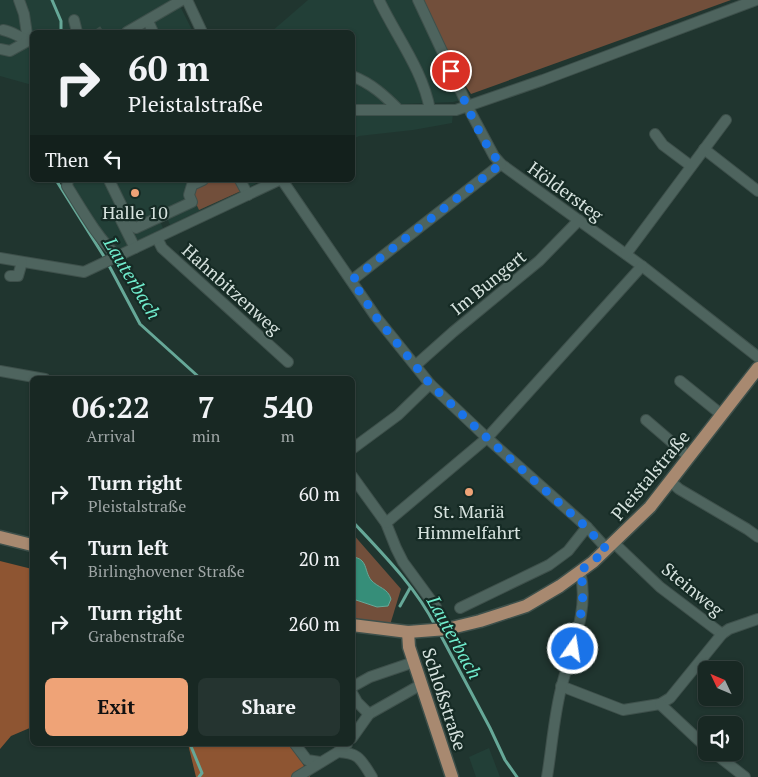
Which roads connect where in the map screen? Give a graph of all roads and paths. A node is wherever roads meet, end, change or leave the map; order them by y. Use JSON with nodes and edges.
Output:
{"nodes":[{"id":1,"x":20,"y":0,"type":"edge"},
{"id":2,"x":182,"y":0,"type":"edge"},
{"id":3,"x":187,"y":0,"type":"edge"},
{"id":4,"x":379,"y":0,"type":"edge"},
{"id":5,"x":418,"y":0,"type":"edge"},
{"id":6,"x":756,"y":0,"type":"edge"},
{"id":7,"x":74,"y":20,"type":"dead end"},
{"id":8,"x":148,"y":21,"type":"junction"},
{"id":9,"x":3,"y":30,"type":"dead end"},
{"id":10,"x":76,"y":30,"type":"edge"},
{"id":11,"x":131,"y":30,"type":"edge"},
{"id":12,"x":153,"y":30,"type":"edge"},
{"id":13,"x":201,"y":30,"type":"edge"},
{"id":14,"x":30,"y":41,"type":"edge"},
{"id":15,"x":0,"y":49,"type":"edge"},
{"id":16,"x":355,"y":77,"type":"edge"},
{"id":17,"x":468,"y":106,"type":"junction"},
{"id":18,"x":355,"y":110,"type":"edge"},
{"id":19,"x":399,"y":110,"type":"junction"},
{"id":20,"x":430,"y":110,"type":"junction"},
{"id":21,"x":726,"y":120,"type":"dead end"},
{"id":22,"x":655,"y":134,"type":"dead end"},
{"id":23,"x":704,"y":149,"type":"junction"},
{"id":24,"x":501,"y":164,"type":"junction"},
{"id":25,"x":691,"y":166,"type":"junction"},
{"id":26,"x":68,"y":182,"type":"edge"},
{"id":27,"x":102,"y":182,"type":"edge"},
{"id":28,"x":110,"y":182,"type":"edge"},
{"id":29,"x":199,"y":182,"type":"edge"},
{"id":30,"x":241,"y":182,"type":"edge"},
{"id":31,"x":277,"y":182,"type":"edge"},
{"id":32,"x":282,"y":182,"type":"edge"},
{"id":33,"x":758,"y":191,"type":"edge"},
{"id":34,"x":248,"y":195,"type":"junction"},
{"id":35,"x":175,"y":210,"type":"junction"},
{"id":36,"x":579,"y":220,"type":"junction"},
{"id":37,"x":184,"y":226,"type":"junction"},
{"id":38,"x":157,"y":238,"type":"junction"},
{"id":39,"x":134,"y":248,"type":"junction"},
{"id":40,"x":626,"y":254,"type":"junction"},
{"id":41,"x":0,"y":258,"type":"edge"},
{"id":42,"x":110,"y":260,"type":"junction"},
{"id":43,"x":22,"y":262,"type":"junction"},
{"id":44,"x":642,"y":266,"type":"junction"},
{"id":45,"x":10,"y":276,"type":"dead end"},
{"id":46,"x":352,"y":280,"type":"junction"},
{"id":47,"x":758,"y":357,"type":"edge"},
{"id":48,"x":288,"y":362,"type":"dead end"},
{"id":49,"x":416,"y":365,"type":"junction"},
{"id":50,"x":758,"y":368,"type":"edge"},
{"id":51,"x":0,"y":371,"type":"edge"},
{"id":52,"x":30,"y":376,"type":"edge"},
{"id":53,"x":680,"y":381,"type":"dead end"},
{"id":54,"x":430,"y":384,"type":"junction"},
{"id":55,"x":722,"y":415,"type":"junction"},
{"id":56,"x":646,"y":420,"type":"dead end"},
{"id":57,"x":487,"y":438,"type":"junction"},
{"id":58,"x":355,"y":447,"type":"edge"},
{"id":59,"x":689,"y":457,"type":"junction"},
{"id":60,"x":355,"y":480,"type":"edge"},
{"id":61,"x":670,"y":481,"type":"junction"},
{"id":62,"x":386,"y":523,"type":"junction"},
{"id":63,"x":586,"y":527,"type":"junction"},
{"id":64,"x":0,"y":537,"type":"edge"},
{"id":65,"x":758,"y":538,"type":"edge"},
{"id":66,"x":30,"y":544,"type":"edge"},
{"id":67,"x":611,"y":546,"type":"junction"},
{"id":68,"x":580,"y":571,"type":"junction"},
{"id":69,"x":436,"y":607,"type":"dead end"},
{"id":70,"x":460,"y":608,"type":"dead end"},
{"id":71,"x":758,"y":619,"type":"edge"},
{"id":72,"x":355,"y":625,"type":"edge"},
{"id":73,"x":408,"y":632,"type":"junction"},
{"id":74,"x":722,"y":634,"type":"junction"},
{"id":75,"x":414,"y":662,"type":"junction"},
{"id":76,"x":422,"y":684,"type":"junction"},
{"id":77,"x":355,"y":685,"type":"edge"},
{"id":78,"x":561,"y":686,"type":"junction"},
{"id":79,"x":355,"y":698,"type":"edge"},
{"id":80,"x":660,"y":704,"type":"junction"},
{"id":81,"x":370,"y":714,"type":"junction"},
{"id":82,"x":355,"y":734,"type":"edge"},
{"id":83,"x":698,"y":740,"type":"edge"},
{"id":84,"x":296,"y":746,"type":"edge"},
{"id":85,"x":344,"y":746,"type":"edge"},
{"id":86,"x":354,"y":746,"type":"edge"},
{"id":87,"x":338,"y":752,"type":"junction"},
{"id":88,"x":361,"y":759,"type":"junction"},
{"id":89,"x":725,"y":761,"type":"edge"},
{"id":90,"x":320,"y":762,"type":"junction"},
{"id":91,"x":297,"y":777,"type":"edge"},
{"id":92,"x":372,"y":777,"type":"edge"},
{"id":93,"x":452,"y":777,"type":"edge"},
{"id":94,"x":548,"y":777,"type":"edge"},
{"id":95,"x":745,"y":777,"type":"edge"}],
"edges":[{"from":1,"to":14,"type":"street"},
{"from":2,"to":8,"type":"street"},
{"from":3,"to":13,"type":"street"},
{"from":4,"to":20,"type":"street"},
{"from":5,"to":17,"type":"street","name":"Höldersteg"},
{"from":6,"to":17,"type":"street"},
{"from":7,"to":10,"type":"street"},
{"from":8,"to":11,"type":"street"},
{"from":8,"to":12,"type":"street"},
{"from":9,"to":14,"type":"street"},
{"from":14,"to":15,"type":"street"},
{"from":16,"to":19,"type":"street"},
{"from":17,"to":20,"type":"street"},
{"from":17,"to":24,"type":"street","name":"Höldersteg"},
{"from":18,"to":19,"type":"street"},
{"from":19,"to":20,"type":"street"},
{"from":21,"to":23,"type":"street"},
{"from":22,"to":25,"type":"street"},
{"from":23,"to":25,"type":"street"},
{"from":23,"to":33,"type":"street"},
{"from":24,"to":36,"type":"street","name":"Höldersteg"},
{"from":24,"to":46,"type":"street"},
{"from":25,"to":40,"type":"street"},
{"from":26,"to":42,"type":"street"},
{"from":27,"to":39,"type":"street"},
{"from":28,"to":35,"type":"street"},
{"from":29,"to":35,"type":"street"},
{"from":30,"to":34,"type":"street"},
{"from":31,"to":34,"type":"street"},
{"from":32,"to":46,"type":"street","name":"Steinweg"},
{"from":34,"to":37,"type":"street"},
{"from":35,"to":37,"type":"street"},
{"from":36,"to":40,"type":"street","name":"Höldersteg"},
{"from":36,"to":49,"type":"street","name":"Im Bungert"},
{"from":37,"to":38,"type":"street"},
{"from":38,"to":39,"type":"street"},
{"from":38,"to":48,"type":"street","name":"Hahnbitzenweg"},
{"from":39,"to":42,"type":"street"},
{"from":40,"to":44,"type":"street","name":"Höldersteg"},
{"from":41,"to":43,"type":"street"},
{"from":42,"to":43,"type":"street"},
{"from":43,"to":45,"type":"street"},
{"from":44,"to":47,"type":"street","name":"Höldersteg"},
{"from":44,"to":57,"type":"street"},
{"from":46,"to":49,"type":"street","name":"Steinweg"},
{"from":49,"to":54,"type":"street","name":"Steinweg"},
{"from":50,"to":55,"type":"main road","name":"Pleistalstraße"},
{"from":51,"to":52,"type":"street"},
{"from":53,"to":55,"type":"street"},
{"from":54,"to":57,"type":"street","name":"Steinweg"},
{"from":54,"to":58,"type":"street"},
{"from":55,"to":59,"type":"main road","name":"Pleistalstraße"},
{"from":56,"to":59,"type":"street"},
{"from":57,"to":62,"type":"street"},
{"from":57,"to":63,"type":"street","name":"Steinweg"},
{"from":59,"to":61,"type":"main road","name":"Pleistalstraße"},
{"from":60,"to":62,"type":"street"},
{"from":61,"to":65,"type":"street"},
{"from":61,"to":67,"type":"main road","name":"Pleistalstraße"},
{"from":62,"to":69,"type":"street"},
{"from":63,"to":67,"type":"street","name":"Steinweg"},
{"from":63,"to":70,"type":"street"},
{"from":64,"to":66,"type":"main road"},
{"from":67,"to":68,"type":"main road","name":"Pleistalstraße"},
{"from":67,"to":74,"type":"street","name":"Steinweg"},
{"from":68,"to":73,"type":"main road","name":"Pleistalstraße"},
{"from":68,"to":78,"type":"street"},
{"from":71,"to":74,"type":"street","name":"Steinweg"},
{"from":72,"to":73,"type":"main road","name":"Pleistalstraße"},
{"from":73,"to":75,"type":"main road","name":"Schloßstraße"},
{"from":74,"to":80,"type":"street"},
{"from":75,"to":76,"type":"main road","name":"Schloßstraße"},
{"from":75,"to":77,"type":"street"},
{"from":76,"to":81,"type":"street"},
{"from":76,"to":93,"type":"main road","name":"Schloßstraße"},
{"from":78,"to":80,"type":"street"},
{"from":78,"to":94,"type":"street"},
{"from":79,"to":81,"type":"street"},
{"from":80,"to":83,"type":"street"},
{"from":81,"to":82,"type":"street"},
{"from":84,"to":90,"type":"street"},
{"from":85,"to":87,"type":"street"},
{"from":86,"to":88,"type":"street"},
{"from":87,"to":88,"type":"street"},
{"from":87,"to":90,"type":"street"},
{"from":88,"to":92,"type":"street"},
{"from":89,"to":95,"type":"street"},
{"from":90,"to":91,"type":"street"}]}
